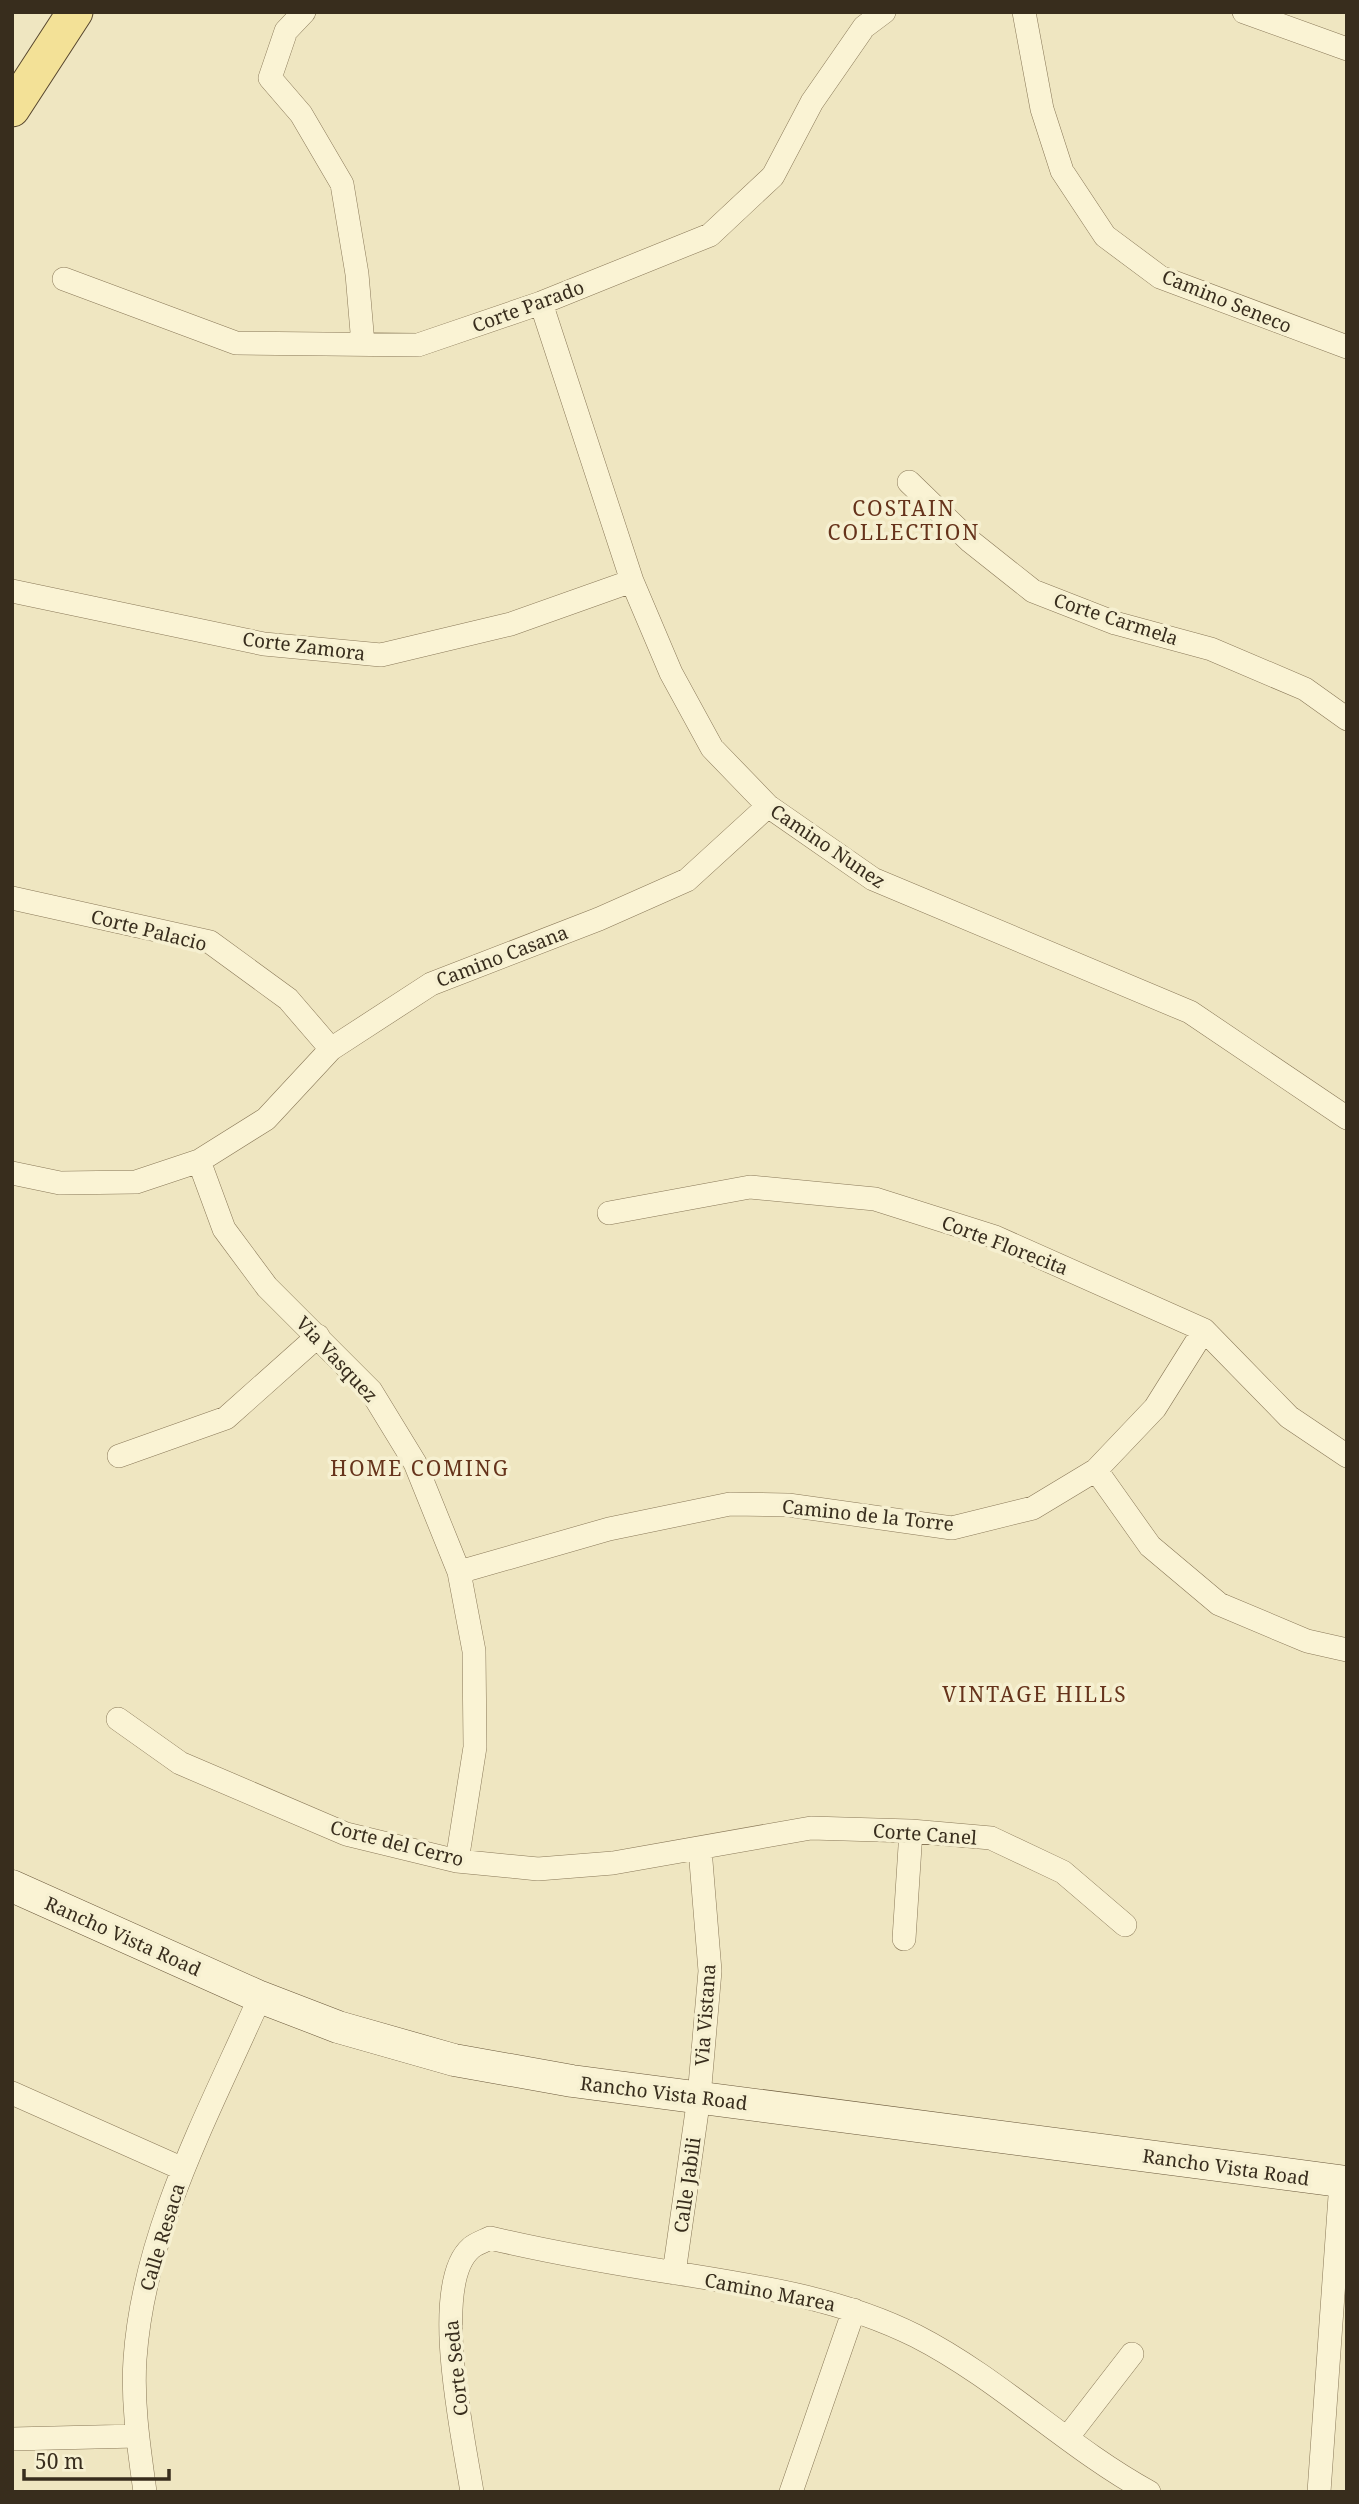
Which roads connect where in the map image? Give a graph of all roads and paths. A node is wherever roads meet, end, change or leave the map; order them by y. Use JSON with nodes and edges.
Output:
{"nodes":[{"id":1,"x":75,"y":12,"type":"edge"},
{"id":2,"x":304,"y":12,"type":"edge"},
{"id":3,"x":884,"y":12,"type":"edge"},
{"id":4,"x":1024,"y":12,"type":"edge"},
{"id":5,"x":1244,"y":12,"type":"edge"},
{"id":6,"x":1347,"y":49,"type":"edge"},
{"id":7,"x":12,"y":108,"type":"edge"},
{"id":8,"x":64,"y":279,"type":"dead end"},
{"id":9,"x":541,"y":303,"type":"junction"},
{"id":10,"x":363,"y":344,"type":"junction"},
{"id":11,"x":1347,"y":347,"type":"edge"},
{"id":12,"x":909,"y":482,"type":"dead end"},
{"id":13,"x":632,"y":581,"type":"junction"},
{"id":14,"x":12,"y":591,"type":"edge"},
{"id":15,"x":1347,"y":719,"type":"edge"},
{"id":16,"x":768,"y":806,"type":"junction"},
{"id":17,"x":12,"y":898,"type":"edge"},
{"id":18,"x":331,"y":1049,"type":"junction"},
{"id":19,"x":1347,"y":1118,"type":"edge"},
{"id":20,"x":199,"y":1160,"type":"junction"},
{"id":21,"x":12,"y":1173,"type":"edge"},
{"id":22,"x":609,"y":1213,"type":"dead end"},
{"id":23,"x":1204,"y":1330,"type":"junction"},
{"id":24,"x":318,"y":1336,"type":"junction"},
{"id":25,"x":119,"y":1456,"type":"dead end"},
{"id":26,"x":1347,"y":1456,"type":"edge"},
{"id":27,"x":1096,"y":1470,"type":"junction"},
{"id":28,"x":459,"y":1572,"type":"junction"},
{"id":29,"x":1347,"y":1650,"type":"edge"},
{"id":30,"x":118,"y":1719,"type":"dead end"},
{"id":31,"x":911,"y":1830,"type":"junction"},
{"id":32,"x":700,"y":1849,"type":"junction"},
{"id":33,"x":457,"y":1861,"type":"junction"},
{"id":34,"x":12,"y":1886,"type":"edge"},
{"id":35,"x":1125,"y":1924,"type":"dead end"},
{"id":36,"x":904,"y":1939,"type":"dead end"},
{"id":37,"x":260,"y":1997,"type":"junction"},
{"id":38,"x":12,"y":2093,"type":"edge"},
{"id":39,"x":699,"y":2097,"type":"junction"},
{"id":40,"x":183,"y":2169,"type":"junction"},
{"id":41,"x":1344,"y":2182,"type":"edge"},
{"id":42,"x":470,"y":2249,"type":"joint"},
{"id":43,"x":674,"y":2273,"type":"junction"},
{"id":44,"x":854,"y":2309,"type":"junction"},
{"id":45,"x":1132,"y":2354,"type":"dead end"},
{"id":46,"x":1339,"y":2354,"type":"edge"},
{"id":47,"x":137,"y":2436,"type":"junction"},
{"id":48,"x":1067,"y":2438,"type":"junction"},
{"id":49,"x":12,"y":2439,"type":"edge"},
{"id":50,"x":145,"y":2492,"type":"edge"},
{"id":51,"x":472,"y":2492,"type":"edge"},
{"id":52,"x":791,"y":2492,"type":"edge"},
{"id":53,"x":1149,"y":2492,"type":"edge"},
{"id":54,"x":1319,"y":2492,"type":"edge"}],
"edges":[{"from":1,"to":7,"type":"main road"},
{"from":2,"to":10,"type":"street"},
{"from":3,"to":9,"type":"street","name":"Corte Parado"},
{"from":4,"to":11,"type":"street","name":"Camino Seneco"},
{"from":5,"to":6,"type":"street"},
{"from":8,"to":10,"type":"street","name":"Corte Parado"},
{"from":9,"to":10,"type":"street","name":"Corte Parado"},
{"from":9,"to":13,"type":"street","name":"Camino Nunez"},
{"from":12,"to":15,"type":"street","name":"Corte Carmela"},
{"from":13,"to":14,"type":"street","name":"Corte Zamora"},
{"from":13,"to":16,"type":"street","name":"Camino Nunez"},
{"from":16,"to":18,"type":"street","name":"Camino Casana"},
{"from":16,"to":19,"type":"street","name":"Camino Nunez"},
{"from":17,"to":18,"type":"street","name":"Corte Palacio"},
{"from":18,"to":20,"type":"street","name":"Camino Casana"},
{"from":20,"to":21,"type":"street","name":"Camino Casana"},
{"from":20,"to":24,"type":"street","name":"Via Vasquez"},
{"from":22,"to":23,"type":"street","name":"Corte Florecita"},
{"from":23,"to":26,"type":"street","name":"Corte Florecita"},
{"from":23,"to":27,"type":"street","name":"Camino de la Torre"},
{"from":24,"to":25,"type":"street"},
{"from":24,"to":28,"type":"street","name":"Via Vasquez"},
{"from":27,"to":28,"type":"street","name":"Camino de la Torre"},
{"from":27,"to":29,"type":"street"},
{"from":28,"to":33,"type":"street","name":"Via Vasquez"},
{"from":30,"to":33,"type":"street","name":"Corte del Cerro"},
{"from":31,"to":32,"type":"street","name":"Corte Canel"},
{"from":31,"to":35,"type":"street","name":"Corte Canel"},
{"from":31,"to":36,"type":"street"},
{"from":32,"to":33,"type":"street","name":"Corte del Cerro"},
{"from":32,"to":39,"type":"street","name":"Via Vistana"},
{"from":34,"to":37,"type":"main road","name":"Rancho Vista Road"},
{"from":37,"to":39,"type":"main road","name":"Rancho Vista Road"},
{"from":37,"to":40,"type":"street","name":"Calle Resaca"},
{"from":38,"to":40,"type":"street"},
{"from":39,"to":41,"type":"main road","name":"Rancho Vista Road"},
{"from":39,"to":43,"type":"street","name":"Calle Jabili"},
{"from":40,"to":47,"type":"street","name":"Calle Resaca"},
{"from":41,"to":46,"type":"street"},
{"from":42,"to":43,"type":"street","name":"Camino Marea"},
{"from":42,"to":51,"type":"street","name":"Corte Seda"},
{"from":43,"to":44,"type":"street","name":"Camino Marea"},
{"from":44,"to":48,"type":"street","name":"Camino Marea"},
{"from":44,"to":52,"type":"street"},
{"from":45,"to":48,"type":"street"},
{"from":46,"to":54,"type":"street"},
{"from":47,"to":49,"type":"street"},
{"from":47,"to":50,"type":"street","name":"Calle Resaca"},
{"from":48,"to":53,"type":"street","name":"Camino Marea"}]}
